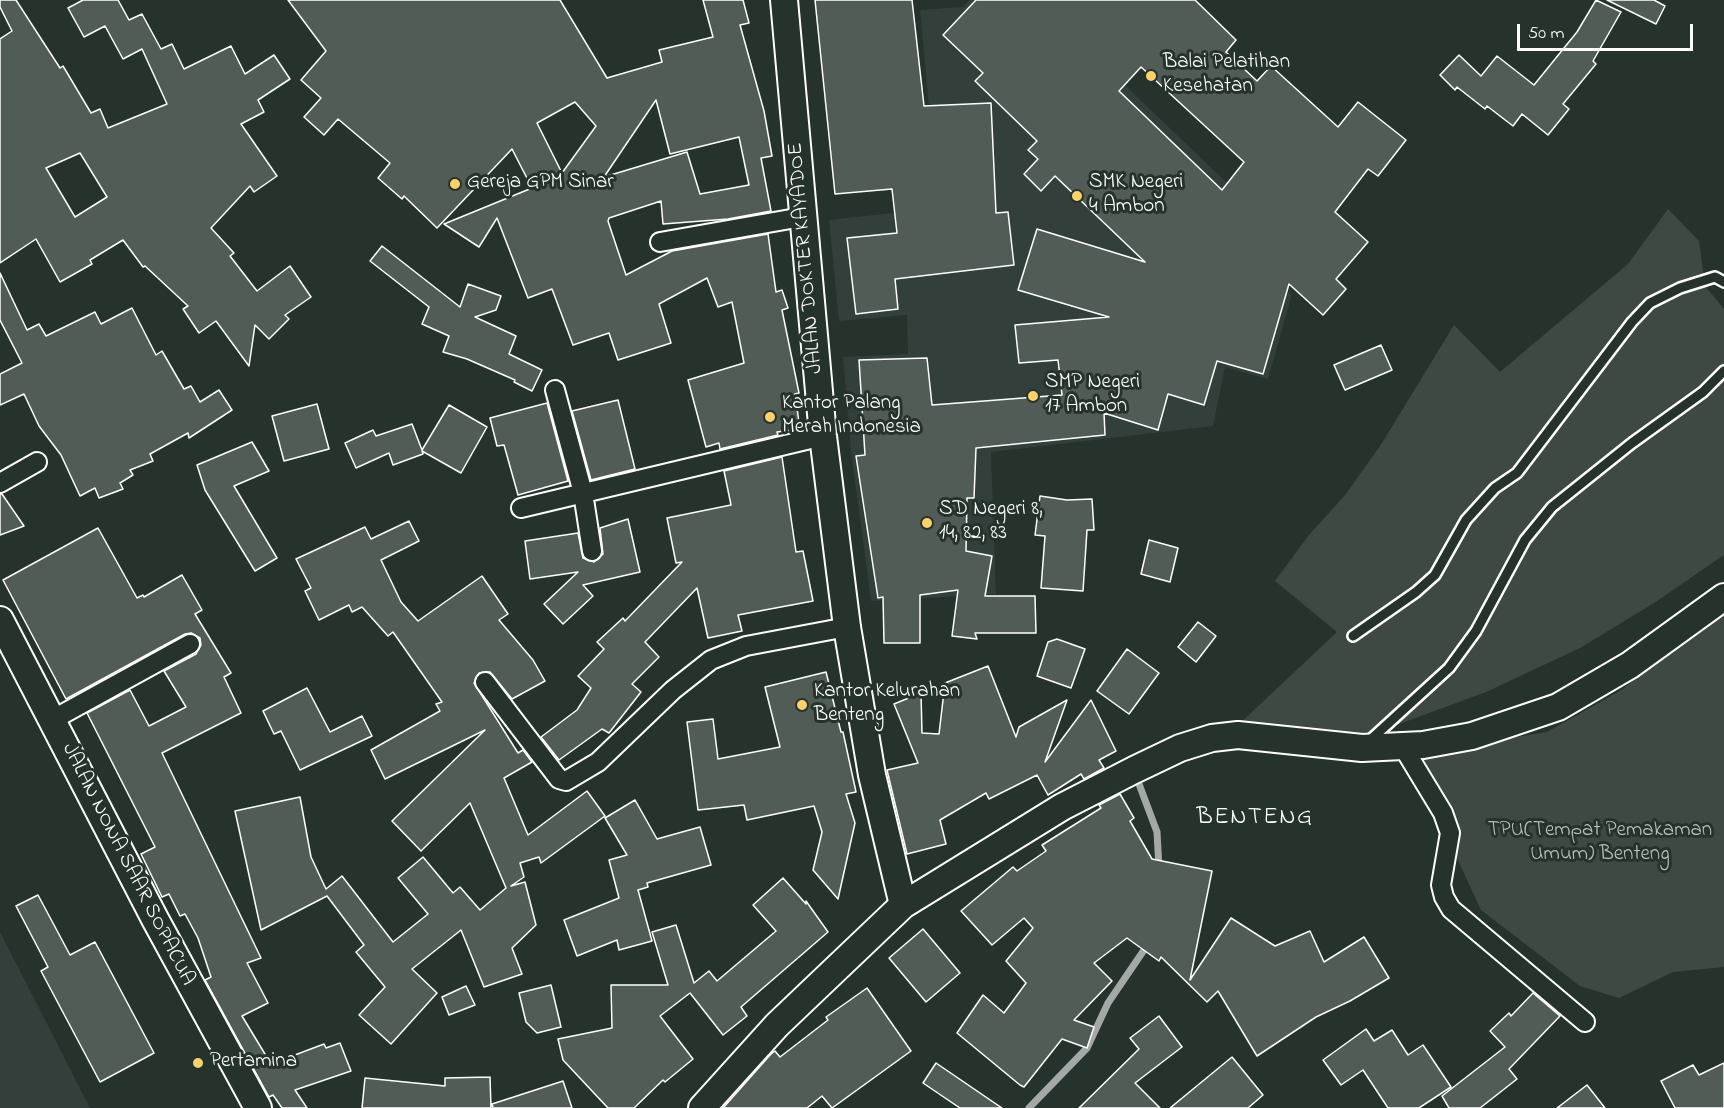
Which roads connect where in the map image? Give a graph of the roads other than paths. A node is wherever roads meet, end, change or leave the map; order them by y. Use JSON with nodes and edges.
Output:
{"nodes":[{"id":1,"x":784,"y":0,"type":"edge"},
{"id":2,"x":802,"y":217,"type":"junction"},
{"id":3,"x":660,"y":242,"type":"dead end"},
{"id":4,"x":1724,"y":282,"type":"edge"},
{"id":5,"x":1724,"y":371,"type":"edge"},
{"id":6,"x":555,"y":390,"type":"dead end"},
{"id":7,"x":823,"y":436,"type":"junction"},
{"id":8,"x":37,"y":462,"type":"dead end"},
{"id":9,"x":0,"y":483,"type":"edge"},
{"id":10,"x":583,"y":493,"type":"junction"},
{"id":11,"x":521,"y":508,"type":"dead end"},
{"id":12,"x":592,"y":551,"type":"dead end"},
{"id":13,"x":1724,"y":597,"type":"edge"},
{"id":14,"x":0,"y":620,"type":"edge"},
{"id":15,"x":847,"y":627,"type":"junction"},
{"id":16,"x":1353,"y":636,"type":"dead end"},
{"id":17,"x":190,"y":644,"type":"dead end"},
{"id":18,"x":485,"y":682,"type":"dead end"},
{"id":19,"x":52,"y":720,"type":"junction"},
{"id":20,"x":1403,"y":747,"type":"junction"},
{"id":21,"x":1362,"y":748,"type":"junction"},
{"id":22,"x":903,"y":905,"type":"junction"},
{"id":23,"x":1585,"y":1022,"type":"dead end"},
{"id":24,"x":258,"y":1108,"type":"edge"},
{"id":25,"x":702,"y":1108,"type":"edge"}],
"edges":[{"from":1,"to":2,"type":"street","name":"JALAN DOKTER KAYADOE"},
{"from":2,"to":3,"type":"street"},
{"from":2,"to":7,"type":"street","name":"JALAN DOKTER KAYADOE"},
{"from":4,"to":16,"type":"lane"},
{"from":5,"to":21,"type":"lane"},
{"from":6,"to":10,"type":"street"},
{"from":7,"to":10,"type":"street"},
{"from":7,"to":15,"type":"street","name":"JALAN DOKTER KAYADOE"},
{"from":8,"to":9,"type":"street"},
{"from":10,"to":11,"type":"street"},
{"from":10,"to":12,"type":"street"},
{"from":13,"to":20,"type":"street"},
{"from":14,"to":19,"type":"street","name":"JALAN NONA SAAR SOPACUA"},
{"from":15,"to":18,"type":"street"},
{"from":15,"to":22,"type":"street","name":"JALAN DOKTER KAYADOE"},
{"from":17,"to":19,"type":"street"},
{"from":19,"to":24,"type":"street","name":"JALAN NONA SAAR SOPACUA"},
{"from":20,"to":21,"type":"street"},
{"from":20,"to":23,"type":"street"},
{"from":21,"to":22,"type":"street"},
{"from":22,"to":25,"type":"street"}]}
